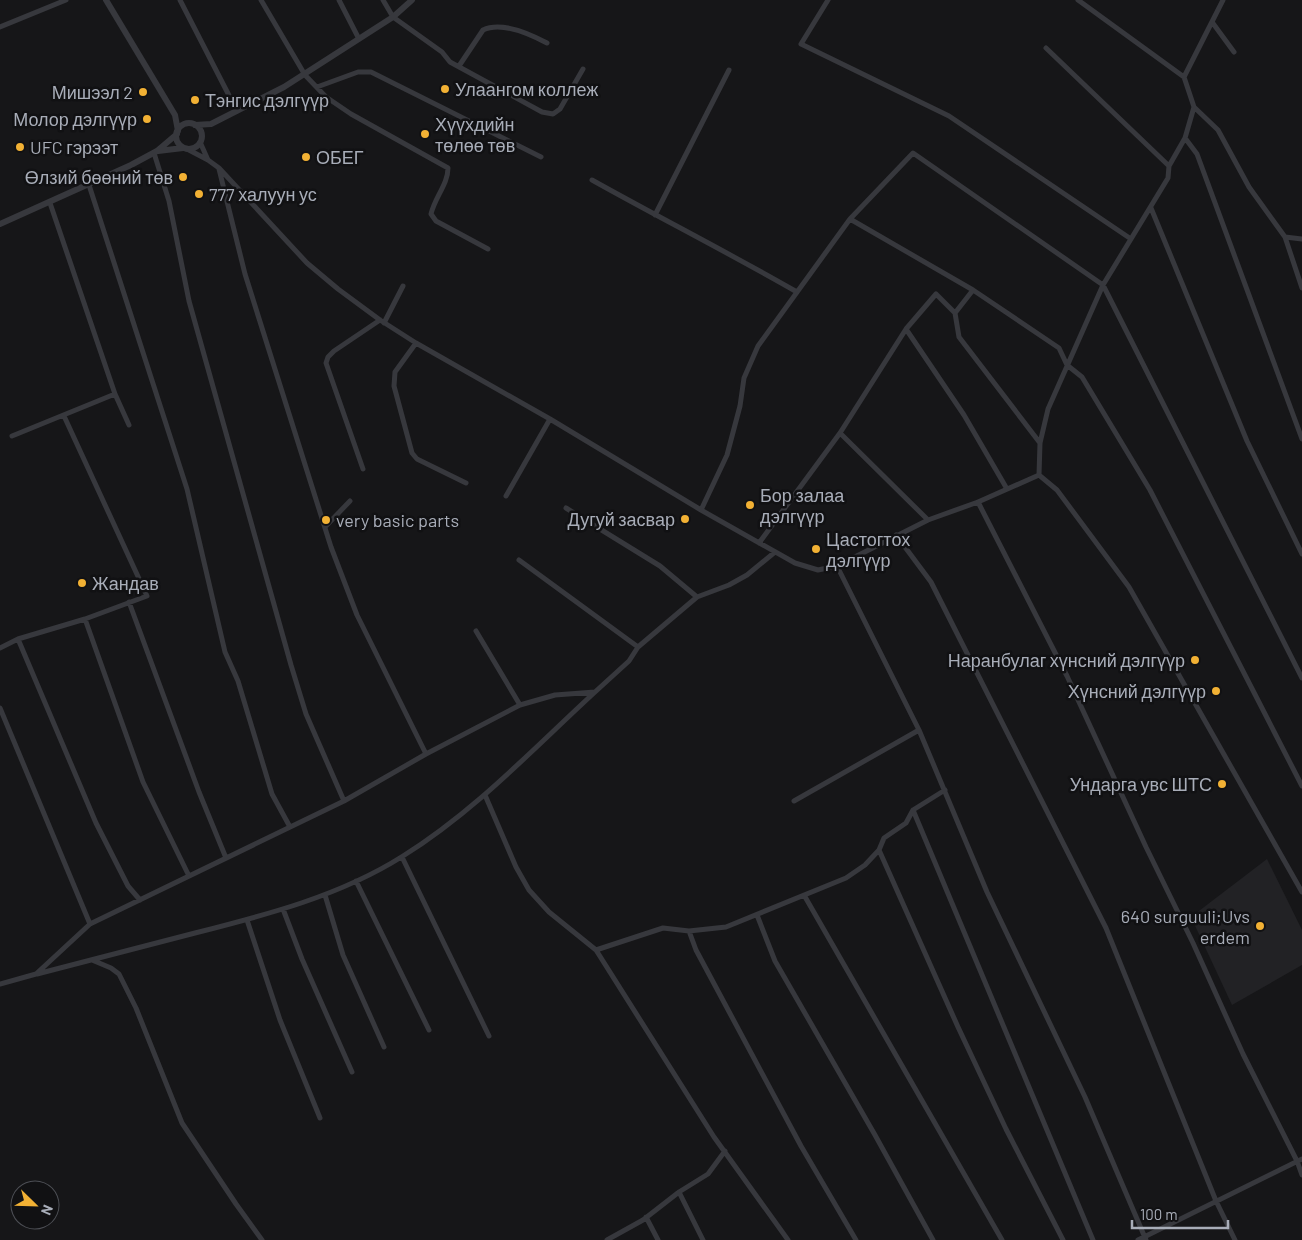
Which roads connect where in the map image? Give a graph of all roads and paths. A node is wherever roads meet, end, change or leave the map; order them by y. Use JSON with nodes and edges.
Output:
{"nodes":[{"id":1,"x":66,"y":0,"type":"edge"},
{"id":2,"x":106,"y":0,"type":"edge"},
{"id":3,"x":180,"y":0,"type":"edge"},
{"id":4,"x":261,"y":0,"type":"edge"},
{"id":5,"x":339,"y":0,"type":"edge"},
{"id":6,"x":383,"y":0,"type":"edge"},
{"id":7,"x":412,"y":0,"type":"edge"},
{"id":8,"x":828,"y":0,"type":"edge"},
{"id":9,"x":1078,"y":0,"type":"edge"},
{"id":10,"x":1223,"y":0,"type":"edge"},
{"id":11,"x":393,"y":17,"type":"junction"},
{"id":12,"x":1212,"y":22,"type":"junction"},
{"id":13,"x":0,"y":27,"type":"edge"},
{"id":14,"x":359,"y":39,"type":"junction"},
{"id":15,"x":547,"y":43,"type":"dead end"},
{"id":16,"x":1046,"y":48,"type":"dead end"},
{"id":17,"x":1234,"y":52,"type":"dead end"},
{"id":18,"x":459,"y":66,"type":"junction"},
{"id":19,"x":582,"y":69,"type":"dead end"},
{"id":20,"x":729,"y":70,"type":"dead end"},
{"id":21,"x":305,"y":75,"type":"junction"},
{"id":22,"x":1184,"y":77,"type":"junction"},
{"id":23,"x":317,"y":87,"type":"junction"},
{"id":24,"x":1194,"y":107,"type":"junction"},
{"id":25,"x":237,"y":111,"type":"junction"},
{"id":26,"x":175,"y":115,"type":"junction"},
{"id":27,"x":192,"y":124,"type":"junction"},
{"id":28,"x":212,"y":124,"type":"junction"},
{"id":29,"x":177,"y":132,"type":"junction"},
{"id":30,"x":1185,"y":138,"type":"junction"},
{"id":31,"x":201,"y":140,"type":"junction"},
{"id":32,"x":185,"y":148,"type":"junction"},
{"id":33,"x":156,"y":152,"type":"junction"},
{"id":34,"x":542,"y":158,"type":"dead end"},
{"id":35,"x":208,"y":160,"type":"junction"},
{"id":36,"x":1170,"y":166,"type":"junction"},
{"id":37,"x":218,"y":168,"type":"junction"},
{"id":38,"x":592,"y":180,"type":"dead end"},
{"id":39,"x":89,"y":184,"type":"junction"},
{"id":40,"x":50,"y":203,"type":"junction"},
{"id":41,"x":1151,"y":208,"type":"junction"},
{"id":42,"x":655,"y":215,"type":"junction"},
{"id":43,"x":850,"y":219,"type":"junction"},
{"id":44,"x":0,"y":224,"type":"edge"},
{"id":45,"x":1285,"y":237,"type":"junction"},
{"id":46,"x":1302,"y":239,"type":"edge"},
{"id":47,"x":1131,"y":240,"type":"junction"},
{"id":48,"x":488,"y":249,"type":"dead end"},
{"id":49,"x":1104,"y":285,"type":"junction"},
{"id":50,"x":403,"y":286,"type":"dead end"},
{"id":51,"x":1302,"y":288,"type":"edge"},
{"id":52,"x":973,"y":290,"type":"junction"},
{"id":53,"x":797,"y":292,"type":"junction"},
{"id":54,"x":954,"y":313,"type":"junction"},
{"id":55,"x":382,"y":322,"type":"junction"},
{"id":56,"x":906,"y":329,"type":"junction"},
{"id":57,"x":416,"y":343,"type":"junction"},
{"id":58,"x":1067,"y":365,"type":"junction"},
{"id":59,"x":115,"y":394,"type":"junction"},
{"id":60,"x":64,"y":416,"type":"junction"},
{"id":61,"x":550,"y":419,"type":"junction"},
{"id":62,"x":129,"y":425,"type":"dead end"},
{"id":63,"x":840,"y":432,"type":"junction"},
{"id":64,"x":12,"y":436,"type":"dead end"},
{"id":65,"x":1302,"y":439,"type":"edge"},
{"id":66,"x":1040,"y":443,"type":"junction"},
{"id":67,"x":362,"y":469,"type":"dead end"},
{"id":68,"x":1039,"y":475,"type":"junction"},
{"id":69,"x":466,"y":483,"type":"dead end"},
{"id":70,"x":1007,"y":489,"type":"junction"},
{"id":71,"x":506,"y":496,"type":"dead end"},
{"id":72,"x":350,"y":501,"type":"dead end"},
{"id":73,"x":978,"y":502,"type":"junction"},
{"id":74,"x":566,"y":508,"type":"dead end"},
{"id":75,"x":701,"y":510,"type":"junction"},
{"id":76,"x":928,"y":520,"type":"junction"},
{"id":77,"x":325,"y":527,"type":"junction"},
{"id":78,"x":896,"y":536,"type":"junction"},
{"id":79,"x":759,"y":543,"type":"junction"},
{"id":80,"x":775,"y":552,"type":"junction"},
{"id":81,"x":1302,"y":554,"type":"edge"},
{"id":82,"x":519,"y":560,"type":"dead end"},
{"id":83,"x":837,"y":566,"type":"junction"},
{"id":84,"x":697,"y":597,"type":"junction"},
{"id":85,"x":129,"y":602,"type":"junction"},
{"id":86,"x":85,"y":619,"type":"junction"},
{"id":87,"x":476,"y":631,"type":"dead end"},
{"id":88,"x":18,"y":639,"type":"junction"},
{"id":89,"x":638,"y":647,"type":"junction"},
{"id":90,"x":0,"y":648,"type":"edge"},
{"id":91,"x":1302,"y":678,"type":"edge"},
{"id":92,"x":595,"y":692,"type":"junction"},
{"id":93,"x":520,"y":705,"type":"junction"},
{"id":94,"x":0,"y":708,"type":"edge"},
{"id":95,"x":919,"y":730,"type":"junction"},
{"id":96,"x":426,"y":754,"type":"junction"},
{"id":97,"x":1302,"y":786,"type":"edge"},
{"id":98,"x":945,"y":790,"type":"junction"},
{"id":99,"x":485,"y":795,"type":"junction"},
{"id":100,"x":344,"y":801,"type":"junction"},
{"id":101,"x":794,"y":801,"type":"dead end"},
{"id":102,"x":913,"y":810,"type":"junction"},
{"id":103,"x":290,"y":827,"type":"junction"},
{"id":104,"x":879,"y":850,"type":"junction"},
{"id":105,"x":402,"y":857,"type":"junction"},
{"id":106,"x":226,"y":858,"type":"junction"},
{"id":107,"x":189,"y":876,"type":"junction"},
{"id":108,"x":356,"y":881,"type":"junction"},
{"id":109,"x":1302,"y":892,"type":"edge"},
{"id":110,"x":325,"y":894,"type":"junction"},
{"id":111,"x":804,"y":895,"type":"junction"},
{"id":112,"x":140,"y":900,"type":"junction"},
{"id":113,"x":283,"y":909,"type":"junction"},
{"id":114,"x":757,"y":915,"type":"junction"},
{"id":115,"x":247,"y":920,"type":"junction"},
{"id":116,"x":90,"y":924,"type":"junction"},
{"id":117,"x":689,"y":931,"type":"junction"},
{"id":118,"x":596,"y":950,"type":"junction"},
{"id":119,"x":92,"y":960,"type":"junction"},
{"id":120,"x":36,"y":974,"type":"junction"},
{"id":121,"x":0,"y":984,"type":"edge"},
{"id":122,"x":429,"y":1030,"type":"dead end"},
{"id":123,"x":489,"y":1036,"type":"dead end"},
{"id":124,"x":384,"y":1047,"type":"dead end"},
{"id":125,"x":352,"y":1072,"type":"dead end"},
{"id":126,"x":320,"y":1118,"type":"dead end"},
{"id":127,"x":725,"y":1151,"type":"junction"},
{"id":128,"x":1300,"y":1160,"type":"edge"},
{"id":129,"x":1302,"y":1176,"type":"edge"},
{"id":130,"x":679,"y":1192,"type":"junction"},
{"id":131,"x":1216,"y":1201,"type":"junction"},
{"id":132,"x":646,"y":1218,"type":"junction"},
{"id":133,"x":1146,"y":1238,"type":"edge"},
{"id":134,"x":262,"y":1240,"type":"edge"},
{"id":135,"x":607,"y":1240,"type":"edge"},
{"id":136,"x":658,"y":1240,"type":"edge"},
{"id":137,"x":703,"y":1240,"type":"edge"},
{"id":138,"x":788,"y":1240,"type":"edge"},
{"id":139,"x":856,"y":1240,"type":"edge"},
{"id":140,"x":933,"y":1240,"type":"edge"},
{"id":141,"x":1002,"y":1240,"type":"edge"},
{"id":142,"x":1063,"y":1240,"type":"edge"},
{"id":143,"x":1094,"y":1240,"type":"edge"},
{"id":144,"x":1138,"y":1240,"type":"edge"},
{"id":145,"x":1235,"y":1240,"type":"edge"}],
"edges":[{"from":1,"to":13,"type":"street"},
{"from":2,"to":26,"type":"street"},
{"from":3,"to":25,"type":"street"},
{"from":4,"to":21,"type":"street"},
{"from":5,"to":14,"type":"street"},
{"from":6,"to":11,"type":"street"},
{"from":7,"to":11,"type":"street"},
{"from":8,"to":47,"type":"street"},
{"from":9,"to":22,"type":"street"},
{"from":10,"to":12,"type":"street"},
{"from":11,"to":14,"type":"street"},
{"from":11,"to":18,"type":"street"},
{"from":12,"to":17,"type":"street"},
{"from":12,"to":22,"type":"street"},
{"from":14,"to":21,"type":"street"},
{"from":15,"to":18,"type":"street"},
{"from":16,"to":36,"type":"street"},
{"from":18,"to":19,"type":"street"},
{"from":20,"to":42,"type":"street"},
{"from":21,"to":23,"type":"street"},
{"from":21,"to":25,"type":"street"},
{"from":22,"to":24,"type":"street"},
{"from":23,"to":34,"type":"street"},
{"from":23,"to":48,"type":"street"},
{"from":24,"to":30,"type":"street"},
{"from":24,"to":45,"type":"street"},
{"from":25,"to":28,"type":"street"},
{"from":26,"to":27,"type":"street"},
{"from":26,"to":29,"type":"street"},
{"from":27,"to":28,"type":"street"},
{"from":27,"to":29,"type":"street"},
{"from":27,"to":31,"type":"street"},
{"from":28,"to":31,"type":"street"},
{"from":29,"to":32,"type":"street"},
{"from":29,"to":33,"type":"street"},
{"from":30,"to":36,"type":"street"},
{"from":30,"to":65,"type":"street"},
{"from":31,"to":32,"type":"street"},
{"from":31,"to":35,"type":"street"},
{"from":32,"to":33,"type":"street"},
{"from":32,"to":35,"type":"street"},
{"from":33,"to":39,"type":"street"},
{"from":33,"to":100,"type":"street"},
{"from":35,"to":37,"type":"street"},
{"from":36,"to":41,"type":"street"},
{"from":37,"to":55,"type":"street"},
{"from":37,"to":77,"type":"street"},
{"from":38,"to":42,"type":"street"},
{"from":39,"to":40,"type":"street"},
{"from":39,"to":103,"type":"street"},
{"from":40,"to":44,"type":"street"},
{"from":40,"to":59,"type":"street"},
{"from":41,"to":47,"type":"street"},
{"from":41,"to":81,"type":"street"},
{"from":42,"to":53,"type":"street"},
{"from":43,"to":49,"type":"street"},
{"from":43,"to":52,"type":"street"},
{"from":43,"to":53,"type":"street"},
{"from":45,"to":46,"type":"street"},
{"from":45,"to":51,"type":"street"},
{"from":47,"to":49,"type":"street"},
{"from":49,"to":58,"type":"street"},
{"from":49,"to":91,"type":"street"},
{"from":50,"to":55,"type":"street"},
{"from":52,"to":54,"type":"street"},
{"from":52,"to":58,"type":"street"},
{"from":53,"to":75,"type":"street"},
{"from":54,"to":56,"type":"street"},
{"from":54,"to":66,"type":"street"},
{"from":55,"to":57,"type":"street"},
{"from":55,"to":67,"type":"street"},
{"from":56,"to":63,"type":"street"},
{"from":56,"to":70,"type":"street"},
{"from":57,"to":61,"type":"street"},
{"from":57,"to":69,"type":"street"},
{"from":58,"to":66,"type":"street"},
{"from":58,"to":97,"type":"street"},
{"from":59,"to":60,"type":"street"},
{"from":59,"to":62,"type":"street"},
{"from":60,"to":64,"type":"street"},
{"from":60,"to":85,"type":"street"},
{"from":61,"to":71,"type":"street"},
{"from":61,"to":75,"type":"street"},
{"from":63,"to":76,"type":"street"},
{"from":63,"to":79,"type":"street"},
{"from":66,"to":68,"type":"street"},
{"from":68,"to":70,"type":"street"},
{"from":68,"to":109,"type":"street"},
{"from":70,"to":73,"type":"street"},
{"from":72,"to":77,"type":"street"},
{"from":73,"to":76,"type":"street"},
{"from":73,"to":128,"type":"street"},
{"from":74,"to":84,"type":"street"},
{"from":75,"to":79,"type":"street"},
{"from":76,"to":78,"type":"street"},
{"from":77,"to":96,"type":"street"},
{"from":78,"to":83,"type":"street"},
{"from":78,"to":131,"type":"street"},
{"from":79,"to":80,"type":"street"},
{"from":80,"to":83,"type":"street"},
{"from":80,"to":84,"type":"street"},
{"from":82,"to":89,"type":"street"},
{"from":83,"to":95,"type":"street"},
{"from":84,"to":89,"type":"street"},
{"from":85,"to":86,"type":"street"},
{"from":85,"to":106,"type":"street"},
{"from":86,"to":88,"type":"street"},
{"from":86,"to":107,"type":"street"},
{"from":87,"to":93,"type":"street"},
{"from":88,"to":90,"type":"street"},
{"from":88,"to":112,"type":"street"},
{"from":89,"to":92,"type":"street"},
{"from":92,"to":93,"type":"street"},
{"from":92,"to":99,"type":"street"},
{"from":93,"to":96,"type":"street"},
{"from":94,"to":116,"type":"street"},
{"from":95,"to":98,"type":"street"},
{"from":95,"to":101,"type":"street"},
{"from":96,"to":100,"type":"street"},
{"from":98,"to":102,"type":"street"},
{"from":98,"to":133,"type":"street"},
{"from":99,"to":105,"type":"street"},
{"from":99,"to":118,"type":"street"},
{"from":100,"to":103,"type":"street"},
{"from":102,"to":104,"type":"street"},
{"from":102,"to":143,"type":"street"},
{"from":103,"to":106,"type":"street"},
{"from":104,"to":111,"type":"street"},
{"from":104,"to":142,"type":"street"},
{"from":105,"to":108,"type":"street"},
{"from":105,"to":123,"type":"street"},
{"from":106,"to":107,"type":"street"},
{"from":107,"to":112,"type":"street"},
{"from":108,"to":110,"type":"street"},
{"from":108,"to":122,"type":"street"},
{"from":110,"to":113,"type":"street"},
{"from":110,"to":124,"type":"street"},
{"from":111,"to":114,"type":"street"},
{"from":111,"to":141,"type":"street"},
{"from":112,"to":116,"type":"street"},
{"from":113,"to":115,"type":"street"},
{"from":113,"to":125,"type":"street"},
{"from":114,"to":117,"type":"street"},
{"from":114,"to":140,"type":"street"},
{"from":115,"to":119,"type":"street"},
{"from":115,"to":126,"type":"street"},
{"from":116,"to":120,"type":"street"},
{"from":117,"to":118,"type":"street"},
{"from":117,"to":139,"type":"street"},
{"from":118,"to":127,"type":"street"},
{"from":119,"to":120,"type":"street"},
{"from":119,"to":134,"type":"street"},
{"from":120,"to":121,"type":"street"},
{"from":127,"to":130,"type":"street"},
{"from":127,"to":138,"type":"street"},
{"from":128,"to":129,"type":"street"},
{"from":128,"to":131,"type":"street"},
{"from":130,"to":132,"type":"street"},
{"from":130,"to":137,"type":"street"},
{"from":131,"to":133,"type":"street"},
{"from":131,"to":145,"type":"street"},
{"from":132,"to":135,"type":"street"},
{"from":132,"to":136,"type":"street"},
{"from":133,"to":144,"type":"street"}]}
